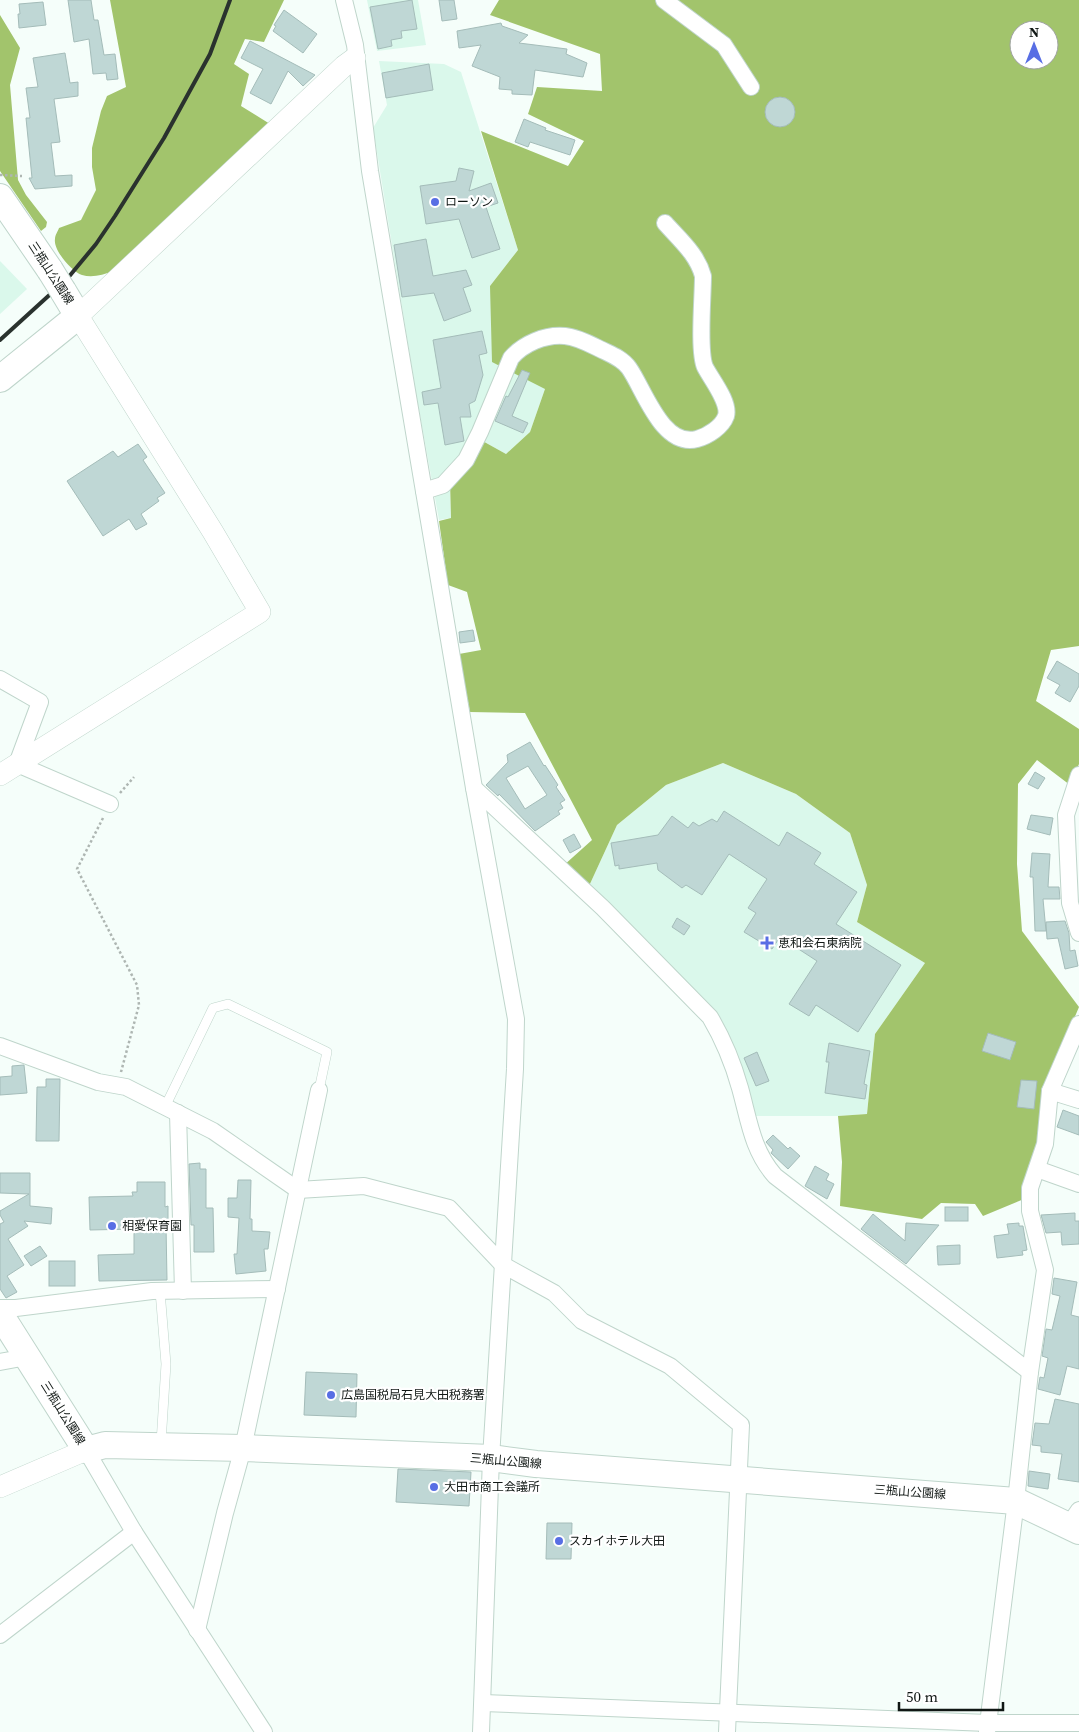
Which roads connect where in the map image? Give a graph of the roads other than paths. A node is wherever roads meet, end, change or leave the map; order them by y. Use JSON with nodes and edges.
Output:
{"nodes":[{"id":1,"x":344,"y":0,"type":"edge"},
{"id":2,"x":664,"y":0,"type":"edge"},
{"id":3,"x":355,"y":58,"type":"junction"},
{"id":4,"x":751,"y":87,"type":"dead end"},
{"id":5,"x":1,"y":200,"type":"edge"},
{"id":6,"x":665,"y":223,"type":"dead end"},
{"id":7,"x":78,"y":316,"type":"junction"},
{"id":8,"x":0,"y":380,"type":"edge"},
{"id":9,"x":424,"y":491,"type":"junction"},
{"id":10,"x":0,"y":679,"type":"edge"},
{"id":11,"x":9,"y":769,"type":"edge"},
{"id":12,"x":1079,"y":775,"type":"edge"},
{"id":13,"x":474,"y":788,"type":"junction"},
{"id":14,"x":110,"y":804,"type":"road end"},
{"id":15,"x":1079,"y":933,"type":"edge"},
{"id":16,"x":1079,"y":1024,"type":"edge"},
{"id":17,"x":0,"y":1046,"type":"edge"},
{"id":18,"x":319,"y":1090,"type":"joint"},
{"id":19,"x":1050,"y":1091,"type":"junction"},
{"id":20,"x":1079,"y":1100,"type":"edge"},
{"id":21,"x":172,"y":1110,"type":"junction"},
{"id":22,"x":1037,"y":1169,"type":"junction"},
{"id":23,"x":1079,"y":1184,"type":"edge"},
{"id":24,"x":298,"y":1190,"type":"junction"},
{"id":25,"x":503,"y":1265,"type":"junction"},
{"id":26,"x":277,"y":1289,"type":"junction"},
{"id":27,"x":160,"y":1291,"type":"junction"},
{"id":28,"x":183,"y":1291,"type":"junction"},
{"id":29,"x":0,"y":1308,"type":"edge"},
{"id":30,"x":0,"y":1314,"type":"edge"},
{"id":31,"x":27,"y":1357,"type":"junction"},
{"id":32,"x":0,"y":1362,"type":"edge"},
{"id":33,"x":1030,"y":1372,"type":"junction"},
{"id":34,"x":160,"y":1447,"type":"junction"},
{"id":35,"x":243,"y":1448,"type":"junction"},
{"id":36,"x":86,"y":1450,"type":"junction"},
{"id":37,"x":492,"y":1458,"type":"junction"},
{"id":38,"x":738,"y":1479,"type":"junction"},
{"id":39,"x":0,"y":1488,"type":"edge"},
{"id":40,"x":1016,"y":1501,"type":"junction"},
{"id":41,"x":1076,"y":1522,"type":"edge"},
{"id":42,"x":134,"y":1532,"type":"junction"},
{"id":43,"x":197,"y":1630,"type":"junction"},
{"id":44,"x":0,"y":1635,"type":"edge"},
{"id":45,"x":482,"y":1703,"type":"junction"},
{"id":46,"x":728,"y":1712,"type":"junction"},
{"id":47,"x":1079,"y":1723,"type":"edge"},
{"id":48,"x":987,"y":1728,"type":"edge"},
{"id":49,"x":264,"y":1732,"type":"edge"},
{"id":50,"x":481,"y":1732,"type":"edge"},
{"id":51,"x":727,"y":1732,"type":"edge"}],
"edges":[{"from":1,"to":3,"type":"street"},
{"from":2,"to":4,"type":"street"},
{"from":3,"to":7,"type":"street"},
{"from":3,"to":9,"type":"street"},
{"from":5,"to":7,"type":"main road","name":"三瓶山公園線"},
{"from":6,"to":9,"type":"street"},
{"from":7,"to":8,"type":"main road","name":"三瓶山公園線"},
{"from":7,"to":11,"type":"street"},
{"from":9,"to":13,"type":"street"},
{"from":10,"to":11,"type":"street"},
{"from":11,"to":14,"type":"street"},
{"from":12,"to":15,"type":"street"},
{"from":13,"to":25,"type":"street"},
{"from":13,"to":33,"type":"street"},
{"from":16,"to":19,"type":"street"},
{"from":17,"to":21,"type":"street"},
{"from":18,"to":21,"type":"lane"},
{"from":18,"to":24,"type":"street"},
{"from":19,"to":20,"type":"street"},
{"from":19,"to":22,"type":"street"},
{"from":21,"to":24,"type":"street"},
{"from":21,"to":28,"type":"street"},
{"from":22,"to":23,"type":"street"},
{"from":22,"to":33,"type":"street"},
{"from":24,"to":25,"type":"street"},
{"from":24,"to":26,"type":"street"},
{"from":25,"to":37,"type":"street"},
{"from":25,"to":38,"type":"street"},
{"from":26,"to":28,"type":"street"},
{"from":26,"to":35,"type":"street"},
{"from":27,"to":28,"type":"street"},
{"from":27,"to":29,"type":"street"},
{"from":27,"to":34,"type":"lane"},
{"from":30,"to":31,"type":"main road","name":"三瓶山公園線"},
{"from":31,"to":32,"type":"street"},
{"from":31,"to":36,"type":"main road","name":"三瓶山公園線"},
{"from":33,"to":40,"type":"street"},
{"from":34,"to":35,"type":"main road","name":"三瓶山公園線"},
{"from":34,"to":36,"type":"main road","name":"三瓶山公園線"},
{"from":35,"to":37,"type":"main road","name":"三瓶山公園線"},
{"from":35,"to":43,"type":"street"},
{"from":36,"to":39,"type":"street"},
{"from":36,"to":42,"type":"street"},
{"from":37,"to":38,"type":"main road","name":"三瓶山公園線"},
{"from":37,"to":45,"type":"street"},
{"from":38,"to":40,"type":"main road","name":"三瓶山公園線"},
{"from":38,"to":46,"type":"street"},
{"from":40,"to":41,"type":"main road","name":"三瓶山公園線"},
{"from":40,"to":48,"type":"street"},
{"from":42,"to":43,"type":"street"},
{"from":42,"to":44,"type":"street"},
{"from":43,"to":49,"type":"street"},
{"from":45,"to":46,"type":"street"},
{"from":45,"to":50,"type":"street"},
{"from":46,"to":48,"type":"street"},
{"from":46,"to":51,"type":"street"},
{"from":47,"to":48,"type":"street"}]}
